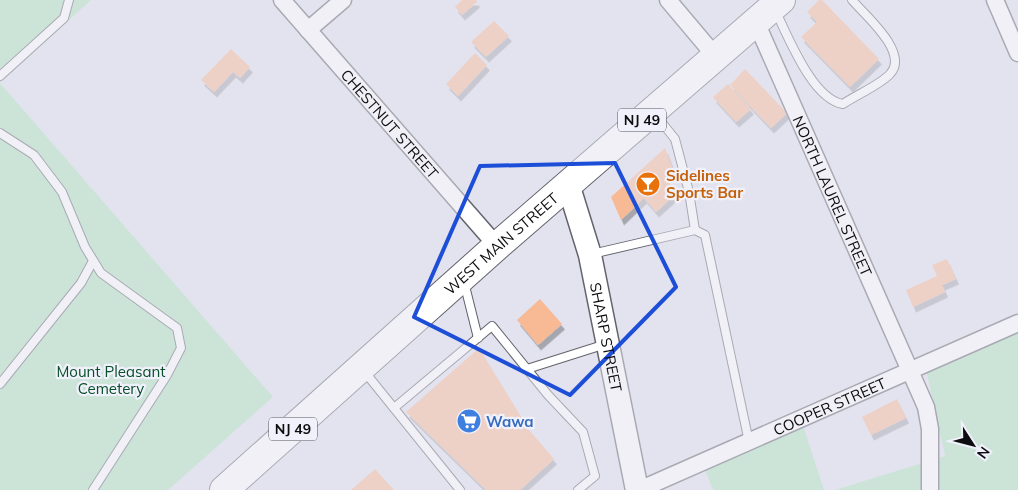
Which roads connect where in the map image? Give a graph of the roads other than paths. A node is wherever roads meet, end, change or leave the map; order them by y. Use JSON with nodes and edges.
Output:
{"nodes":[{"id":1,"x":68,"y":0,"type":"edge"},
{"id":2,"x":282,"y":0,"type":"edge"},
{"id":3,"x":343,"y":0,"type":"edge"},
{"id":4,"x":668,"y":0,"type":"edge"},
{"id":5,"x":852,"y":0,"type":"edge"},
{"id":6,"x":995,"y":0,"type":"edge"},
{"id":7,"x":770,"y":10,"type":"edge"},
{"id":8,"x":308,"y":30,"type":"junction"},
{"id":9,"x":1018,"y":53,"type":"edge"},
{"id":10,"x":716,"y":57,"type":"junction"},
{"id":11,"x":0,"y":76,"type":"edge"},
{"id":12,"x":652,"y":112,"type":"junction"},
{"id":13,"x":0,"y":133,"type":"edge"},
{"id":14,"x":568,"y":184,"type":"junction"},
{"id":15,"x":695,"y":230,"type":"junction"},
{"id":16,"x":497,"y":246,"type":"junction"},
{"id":17,"x":590,"y":254,"type":"junction"},
{"id":18,"x":93,"y":261,"type":"junction"},
{"id":19,"x":463,"y":276,"type":"junction"},
{"id":20,"x":1018,"y":323,"type":"edge"},
{"id":21,"x":478,"y":338,"type":"junction"},
{"id":22,"x":608,"y":343,"type":"junction"},
{"id":23,"x":362,"y":367,"type":"junction"},
{"id":24,"x":527,"y":369,"type":"junction"},
{"id":25,"x":908,"y":371,"type":"junction"},
{"id":26,"x":0,"y":384,"type":"edge"},
{"id":27,"x":394,"y":408,"type":"junction"},
{"id":28,"x":749,"y":442,"type":"junction"},
{"id":29,"x":93,"y":490,"type":"edge"},
{"id":30,"x":224,"y":490,"type":"edge"},
{"id":31,"x":460,"y":490,"type":"edge"},
{"id":32,"x":578,"y":490,"type":"edge"},
{"id":33,"x":638,"y":490,"type":"edge"},
{"id":34,"x":930,"y":490,"type":"edge"}],
"edges":[{"from":1,"to":11,"type":"lane"},
{"from":2,"to":8,"type":"street","name":"CHESTNUT STREET"},
{"from":3,"to":8,"type":"street"},
{"from":4,"to":10,"type":"street"},
{"from":5,"to":7,"type":"lane"},
{"from":6,"to":9,"type":"street"},
{"from":7,"to":10,"type":"highway","name":"WEST MAIN STREET","number":"NJ 49"},
{"from":7,"to":25,"type":"street","name":"NORTH LAUREL STREET"},
{"from":8,"to":16,"type":"street","name":"CHESTNUT STREET"},
{"from":10,"to":12,"type":"highway","name":"WEST MAIN STREET","number":"NJ 49"},
{"from":12,"to":14,"type":"highway","name":"WEST MAIN STREET","number":"NJ 49"},
{"from":12,"to":15,"type":"lane"},
{"from":13,"to":18,"type":"lane"},
{"from":14,"to":16,"type":"highway","name":"WEST MAIN STREET","number":"NJ 49"},
{"from":14,"to":17,"type":"street","name":"SHARP STREET"},
{"from":15,"to":17,"type":"lane"},
{"from":15,"to":28,"type":"lane"},
{"from":16,"to":19,"type":"highway","name":"WEST MAIN STREET","number":"NJ 49"},
{"from":17,"to":22,"type":"street","name":"SHARP STREET"},
{"from":18,"to":26,"type":"lane"},
{"from":18,"to":29,"type":"lane"},
{"from":19,"to":21,"type":"lane"},
{"from":19,"to":23,"type":"highway","name":"WEST MAIN STREET","number":"NJ 49"},
{"from":20,"to":25,"type":"street","name":"COOPER STREET"},
{"from":21,"to":24,"type":"lane"},
{"from":21,"to":27,"type":"lane"},
{"from":22,"to":24,"type":"lane"},
{"from":22,"to":33,"type":"street","name":"SHARP STREET"},
{"from":23,"to":27,"type":"lane"},
{"from":23,"to":30,"type":"highway","name":"WEST MAIN STREET","number":"NJ 49"},
{"from":24,"to":32,"type":"lane"},
{"from":25,"to":28,"type":"street","name":"COOPER STREET"},
{"from":25,"to":34,"type":"street","name":"NORTH LAUREL STREET"},
{"from":27,"to":31,"type":"lane"},
{"from":28,"to":33,"type":"street","name":"COOPER STREET"}]}
